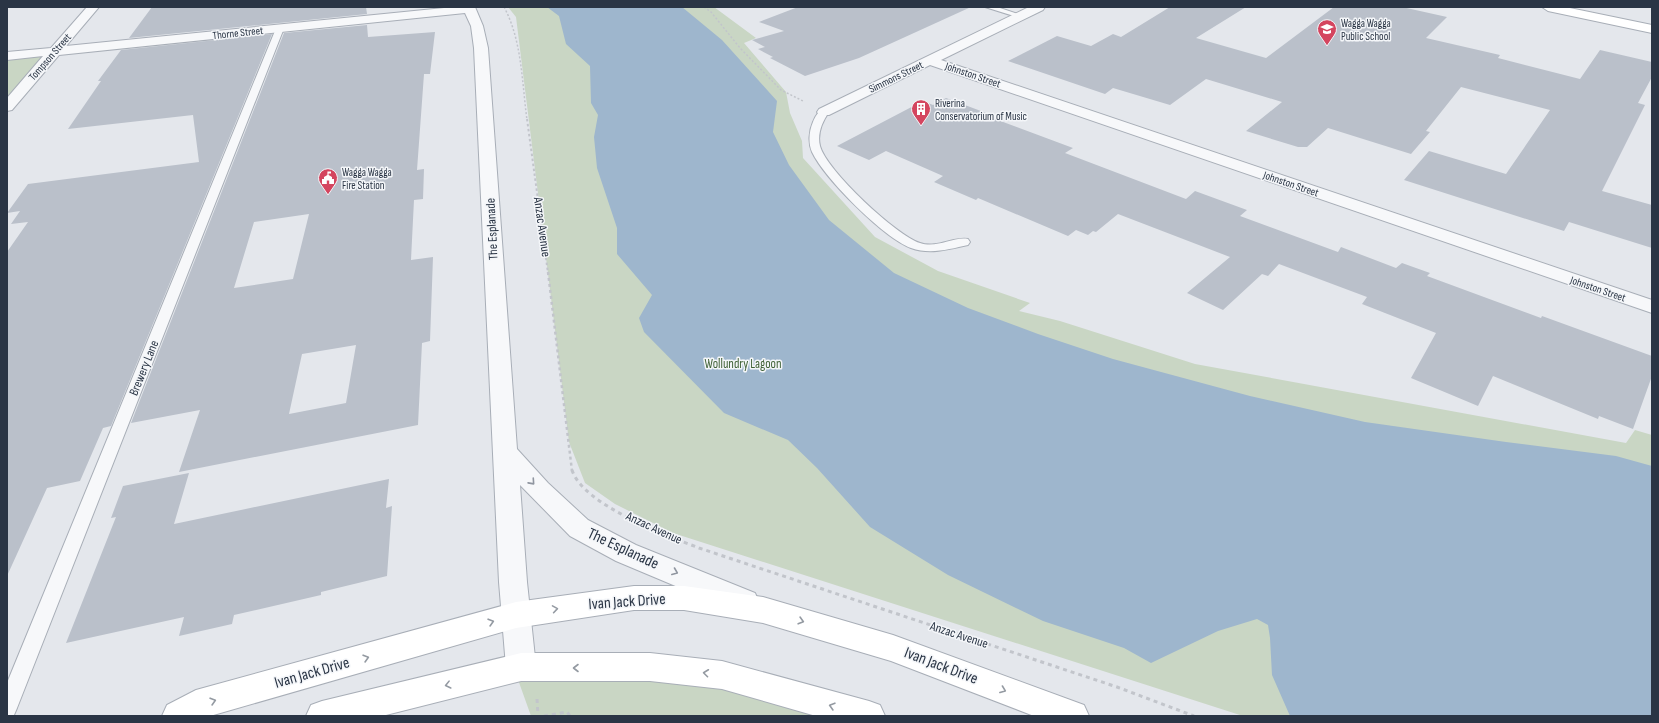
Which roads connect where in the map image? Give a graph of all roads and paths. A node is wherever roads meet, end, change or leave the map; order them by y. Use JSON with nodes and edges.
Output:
{"nodes":[{"id":1,"x":94,"y":7,"type":"edge"},
{"id":2,"x":504,"y":7,"type":"edge"},
{"id":3,"x":704,"y":7,"type":"edge"},
{"id":4,"x":989,"y":7,"type":"edge"},
{"id":5,"x":1039,"y":7,"type":"edge"},
{"id":6,"x":1548,"y":7,"type":"edge"},
{"id":7,"x":469,"y":8,"type":"edge"},
{"id":8,"x":1020,"y":16,"type":"junction"},
{"id":9,"x":280,"y":28,"type":"junction"},
{"id":10,"x":1652,"y":29,"type":"edge"},
{"id":11,"x":55,"y":51,"type":"junction"},
{"id":12,"x":7,"y":56,"type":"edge"},
{"id":13,"x":930,"y":61,"type":"junction"},
{"id":14,"x":7,"y":107,"type":"edge"},
{"id":15,"x":822,"y":115,"type":"junction"},
{"id":16,"x":964,"y":242,"type":"dead end"},
{"id":17,"x":1652,"y":307,"type":"edge"},
{"id":18,"x":506,"y":453,"type":"junction"},
{"id":19,"x":763,"y":610,"type":"junction"},
{"id":20,"x":516,"y":615,"type":"junction"},
{"id":21,"x":521,"y":667,"type":"junction"},
{"id":22,"x":7,"y":708,"type":"edge"},
{"id":23,"x":178,"y":716,"type":"edge"},
{"id":24,"x":322,"y":716,"type":"edge"},
{"id":25,"x":544,"y":716,"type":"edge"},
{"id":26,"x":570,"y":716,"type":"edge"},
{"id":27,"x":869,"y":716,"type":"edge"},
{"id":28,"x":1073,"y":716,"type":"edge"},
{"id":29,"x":1194,"y":716,"type":"edge"}],
"edges":[{"from":1,"to":11,"type":"street","name":"Tompson Street"},
{"from":2,"to":29,"type":"path","name":"Anzac Avenue"},
{"from":3,"to":15,"type":"path"},
{"from":4,"to":8,"type":"lane"},
{"from":5,"to":8,"type":"street","name":"Simmons Street"},
{"from":6,"to":10,"type":"street"},
{"from":7,"to":9,"type":"street","name":"Thorne Street"},
{"from":7,"to":18,"type":"street","name":"The Esplanade"},
{"from":8,"to":13,"type":"street","name":"Simmons Street"},
{"from":9,"to":11,"type":"street","name":"Thorne Street"},
{"from":9,"to":22,"type":"lane","name":"Brewery Lane"},
{"from":11,"to":12,"type":"street","name":"Thorne Street"},
{"from":11,"to":14,"type":"street","name":"Tompson Street"},
{"from":13,"to":15,"type":"street","name":"Simmons Street"},
{"from":13,"to":17,"type":"street","name":"Johnston Street"},
{"from":15,"to":16,"type":"lane"},
{"from":18,"to":19,"type":"street","name":"The Esplanade","one_way":true},
{"from":18,"to":20,"type":"street","name":"The Esplanade"},
{"from":20,"to":19,"type":"street","name":"Ivan Jack Drive","one_way":true},
{"from":19,"to":28,"type":"street","name":"Ivan Jack Drive","one_way":true},
{"from":20,"to":21,"type":"street","name":"The Esplanade"},
{"from":23,"to":20,"type":"street","name":"Ivan Jack Drive","one_way":true},
{"from":21,"to":24,"type":"street","one_way":true},
{"from":27,"to":21,"type":"street","one_way":true},
{"from":25,"to":26,"type":"path"}]}
